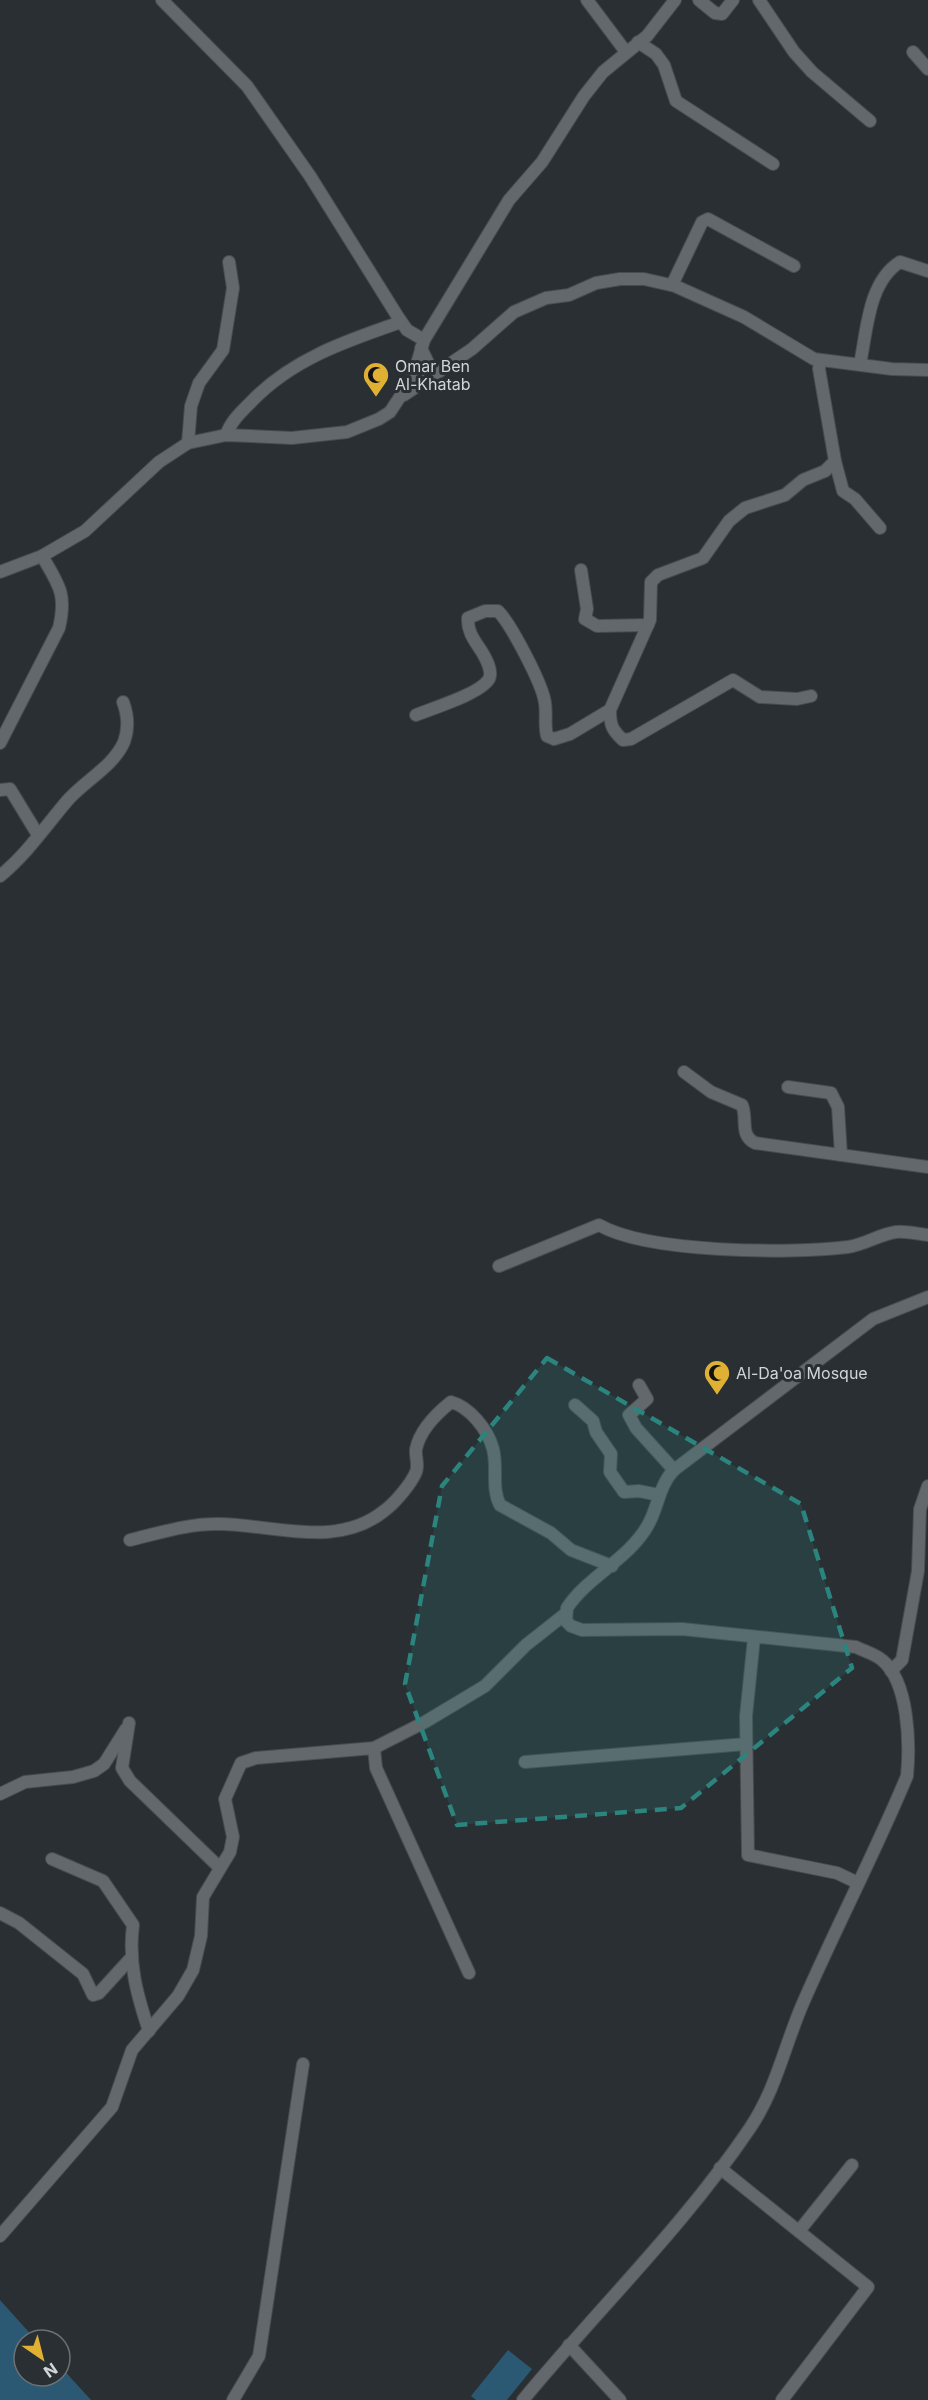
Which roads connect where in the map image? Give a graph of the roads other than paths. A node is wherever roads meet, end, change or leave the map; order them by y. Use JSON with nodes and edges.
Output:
{"nodes":[{"id":1,"x":162,"y":0,"type":"edge"},
{"id":2,"x":587,"y":0,"type":"edge"},
{"id":3,"x":675,"y":0,"type":"edge"},
{"id":4,"x":699,"y":0,"type":"edge"},
{"id":5,"x":733,"y":0,"type":"edge"},
{"id":6,"x":759,"y":0,"type":"edge"},
{"id":7,"x":638,"y":42,"type":"junction"},
{"id":8,"x":626,"y":52,"type":"junction"},
{"id":9,"x":913,"y":52,"type":"dead end"},
{"id":10,"x":928,"y":69,"type":"edge"},
{"id":11,"x":870,"y":121,"type":"dead end"},
{"id":12,"x":772,"y":164,"type":"dead end"},
{"id":13,"x":229,"y":262,"type":"dead end"},
{"id":14,"x":794,"y":266,"type":"dead end"},
{"id":15,"x":928,"y":271,"type":"edge"},
{"id":16,"x":672,"y":285,"type":"junction"},
{"id":17,"x":401,"y":322,"type":"junction"},
{"id":18,"x":423,"y":344,"type":"junction"},
{"id":19,"x":820,"y":360,"type":"junction"},
{"id":20,"x":860,"y":364,"type":"junction"},
{"id":21,"x":928,"y":370,"type":"edge"},
{"id":22,"x":440,"y":371,"type":"junction"},
{"id":23,"x":402,"y":397,"type":"junction"},
{"id":24,"x":226,"y":435,"type":"junction"},
{"id":25,"x":188,"y":443,"type":"junction"},
{"id":26,"x":835,"y":461,"type":"junction"},
{"id":27,"x":880,"y":528,"type":"dead end"},
{"id":28,"x":42,"y":556,"type":"junction"},
{"id":29,"x":581,"y":570,"type":"dead end"},
{"id":30,"x":0,"y":572,"type":"edge"},
{"id":31,"x":648,"y":625,"type":"junction"},
{"id":32,"x":811,"y":696,"type":"dead end"},
{"id":33,"x":123,"y":702,"type":"dead end"},
{"id":34,"x":610,"y":710,"type":"junction"},
{"id":35,"x":417,"y":715,"type":"dead end"},
{"id":36,"x":2,"y":735,"type":"edge"},
{"id":37,"x":0,"y":790,"type":"edge"},
{"id":38,"x":38,"y":835,"type":"junction"},
{"id":39,"x":0,"y":876,"type":"edge"},
{"id":40,"x":684,"y":1072,"type":"dead end"},
{"id":41,"x":788,"y":1087,"type":"dead end"},
{"id":42,"x":841,"y":1155,"type":"junction"},
{"id":43,"x":928,"y":1167,"type":"edge"},
{"id":44,"x":928,"y":1235,"type":"edge"},
{"id":45,"x":499,"y":1266,"type":"dead end"},
{"id":46,"x":928,"y":1297,"type":"edge"},
{"id":47,"x":639,"y":1385,"type":"dead end"},
{"id":48,"x":575,"y":1405,"type":"dead end"},
{"id":49,"x":674,"y":1470,"type":"junction"},
{"id":50,"x":928,"y":1486,"type":"edge"},
{"id":51,"x":659,"y":1495,"type":"junction"},
{"id":52,"x":130,"y":1540,"type":"dead end"},
{"id":53,"x":923,"y":1543,"type":"edge"},
{"id":54,"x":612,"y":1566,"type":"junction"},
{"id":55,"x":564,"y":1615,"type":"junction"},
{"id":56,"x":754,"y":1638,"type":"junction"},
{"id":57,"x":891,"y":1671,"type":"junction"},
{"id":58,"x":746,"y":1744,"type":"junction"},
{"id":59,"x":374,"y":1748,"type":"junction"},
{"id":60,"x":525,"y":1762,"type":"dead end"},
{"id":61,"x":0,"y":1794,"type":"edge"},
{"id":62,"x":52,"y":1859,"type":"dead end"},
{"id":63,"x":219,"y":1867,"type":"junction"},
{"id":64,"x":858,"y":1883,"type":"junction"},
{"id":65,"x":0,"y":1913,"type":"edge"},
{"id":66,"x":131,"y":1958,"type":"junction"},
{"id":67,"x":469,"y":1972,"type":"dead end"},
{"id":68,"x":149,"y":2031,"type":"junction"},
{"id":69,"x":303,"y":2064,"type":"dead end"},
{"id":70,"x":852,"y":2164,"type":"dead end"},
{"id":71,"x":720,"y":2168,"type":"junction"},
{"id":72,"x":799,"y":2232,"type":"junction"},
{"id":73,"x":0,"y":2236,"type":"edge"},
{"id":74,"x":569,"y":2344,"type":"junction"},
{"id":75,"x":233,"y":2400,"type":"edge"},
{"id":76,"x":523,"y":2400,"type":"edge"},
{"id":77,"x":620,"y":2400,"type":"edge"},
{"id":78,"x":782,"y":2400,"type":"edge"}],
"edges":[{"from":1,"to":17,"type":"street"},
{"from":2,"to":8,"type":"street"},
{"from":3,"to":7,"type":"street"},
{"from":4,"to":5,"type":"street"},
{"from":6,"to":11,"type":"street"},
{"from":7,"to":8,"type":"street"},
{"from":7,"to":12,"type":"street"},
{"from":8,"to":18,"type":"street"},
{"from":9,"to":10,"type":"street"},
{"from":13,"to":25,"type":"street"},
{"from":14,"to":16,"type":"street"},
{"from":15,"to":20,"type":"street"},
{"from":16,"to":19,"type":"street"},
{"from":16,"to":22,"type":"street"},
{"from":17,"to":18,"type":"street"},
{"from":17,"to":24,"type":"street"},
{"from":18,"to":22,"type":"street"},
{"from":18,"to":23,"type":"street"},
{"from":19,"to":20,"type":"street"},
{"from":19,"to":26,"type":"street"},
{"from":20,"to":21,"type":"street"},
{"from":22,"to":23,"type":"street"},
{"from":23,"to":24,"type":"street"},
{"from":24,"to":25,"type":"street"},
{"from":25,"to":28,"type":"street"},
{"from":26,"to":27,"type":"street"},
{"from":26,"to":31,"type":"street"},
{"from":28,"to":30,"type":"street"},
{"from":28,"to":36,"type":"street"},
{"from":29,"to":31,"type":"street"},
{"from":31,"to":34,"type":"street"},
{"from":32,"to":34,"type":"street"},
{"from":33,"to":38,"type":"street"},
{"from":34,"to":35,"type":"street"},
{"from":37,"to":38,"type":"street"},
{"from":38,"to":39,"type":"street"},
{"from":40,"to":42,"type":"street"},
{"from":41,"to":42,"type":"street"},
{"from":42,"to":43,"type":"street"},
{"from":44,"to":45,"type":"street"},
{"from":46,"to":49,"type":"street"},
{"from":47,"to":49,"type":"street"},
{"from":48,"to":51,"type":"street"},
{"from":49,"to":51,"type":"street"},
{"from":50,"to":53,"type":"street"},
{"from":51,"to":54,"type":"street"},
{"from":52,"to":54,"type":"street"},
{"from":53,"to":57,"type":"street"},
{"from":54,"to":55,"type":"street"},
{"from":55,"to":56,"type":"street"},
{"from":55,"to":59,"type":"street"},
{"from":56,"to":57,"type":"street"},
{"from":56,"to":58,"type":"street"},
{"from":57,"to":64,"type":"street"},
{"from":58,"to":60,"type":"street"},
{"from":58,"to":64,"type":"street"},
{"from":59,"to":63,"type":"street"},
{"from":59,"to":67,"type":"street"},
{"from":61,"to":63,"type":"street"},
{"from":62,"to":66,"type":"street"},
{"from":63,"to":68,"type":"street"},
{"from":64,"to":71,"type":"street"},
{"from":65,"to":66,"type":"street"},
{"from":66,"to":68,"type":"street"},
{"from":68,"to":73,"type":"street"},
{"from":69,"to":75,"type":"street"},
{"from":70,"to":72,"type":"street"},
{"from":71,"to":72,"type":"street"},
{"from":71,"to":74,"type":"street"},
{"from":72,"to":78,"type":"street"},
{"from":74,"to":76,"type":"street"},
{"from":74,"to":77,"type":"street"}]}
